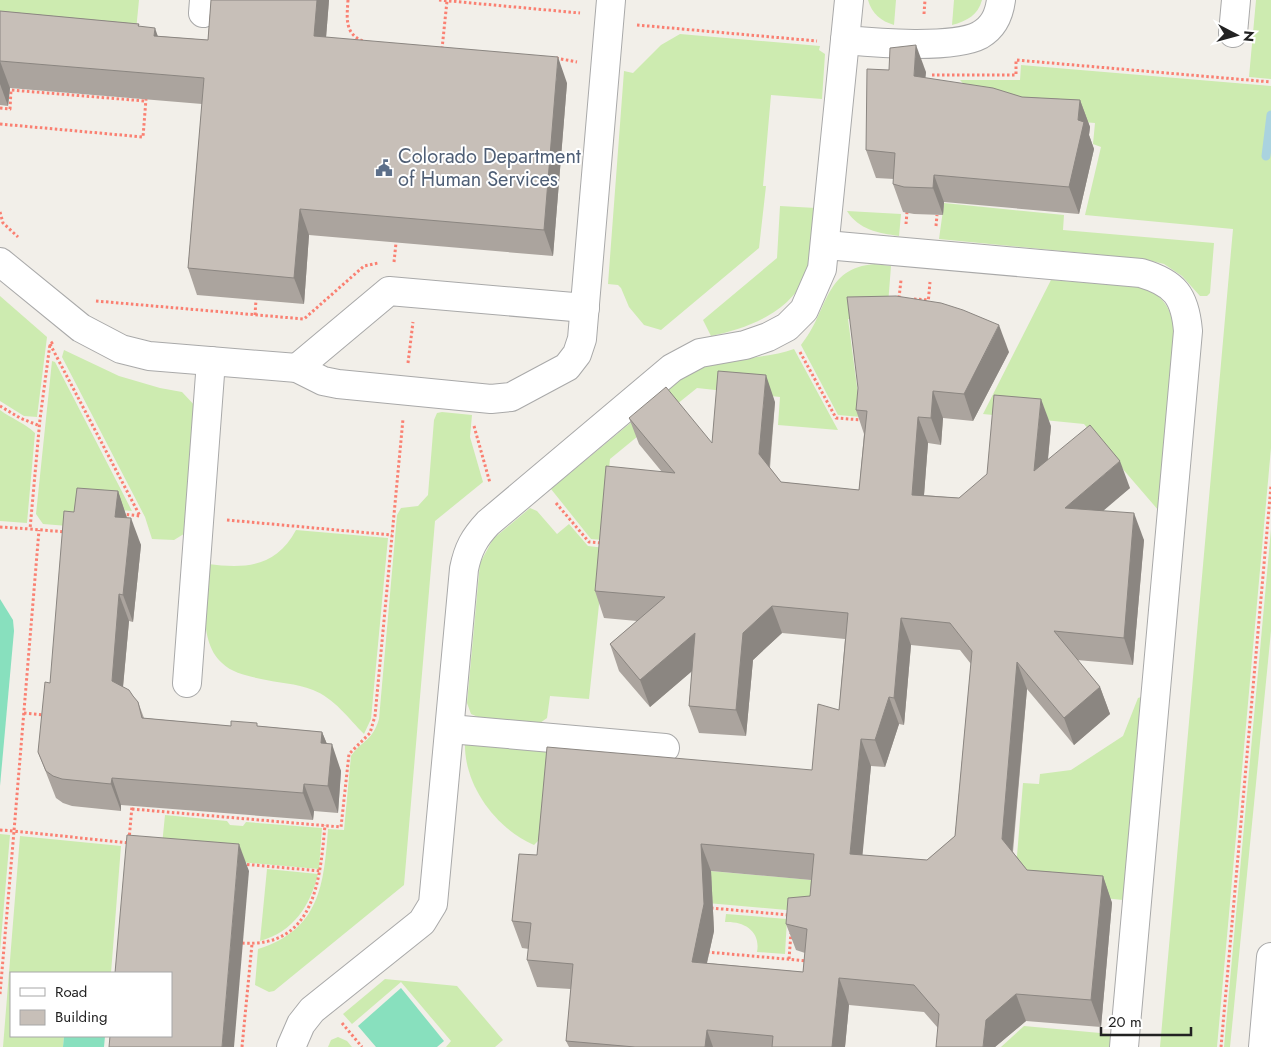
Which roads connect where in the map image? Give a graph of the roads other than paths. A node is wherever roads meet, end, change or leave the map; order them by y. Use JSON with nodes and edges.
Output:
{"nodes":[{"id":1,"x":848,"y":0,"type":"edge"},
{"id":2,"x":1000,"y":0,"type":"edge"},
{"id":3,"x":1236,"y":0,"type":"edge"},
{"id":4,"x":600,"y":7,"type":"edge"},
{"id":5,"x":1233,"y":33,"type":"dead end"},
{"id":6,"x":845,"y":40,"type":"junction"},
{"id":7,"x":826,"y":245,"type":"junction"},
{"id":8,"x":0,"y":262,"type":"edge"},
{"id":9,"x":585,"y":308,"type":"junction"},
{"id":10,"x":211,"y":361,"type":"junction"},
{"id":11,"x":297,"y":368,"type":"junction"},
{"id":12,"x":186,"y":683,"type":"dead end"},
{"id":13,"x":450,"y":728,"type":"junction"},
{"id":14,"x":665,"y":748,"type":"dead end"},
{"id":15,"x":1271,"y":956,"type":"edge"},
{"id":16,"x":291,"y":1047,"type":"edge"},
{"id":17,"x":1124,"y":1047,"type":"edge"},
{"id":18,"x":1263,"y":1047,"type":"edge"}],
"edges":[{"from":1,"to":6,"type":"street"},
{"from":2,"to":6,"type":"street"},
{"from":3,"to":5,"type":"street"},
{"from":4,"to":9,"type":"street"},
{"from":6,"to":7,"type":"street"},
{"from":7,"to":13,"type":"street"},
{"from":7,"to":17,"type":"street"},
{"from":8,"to":10,"type":"street"},
{"from":9,"to":11,"type":"street"},
{"from":9,"to":11,"type":"street"},
{"from":10,"to":11,"type":"street"},
{"from":10,"to":12,"type":"street"},
{"from":13,"to":14,"type":"street"},
{"from":13,"to":16,"type":"street"},
{"from":15,"to":18,"type":"street"}]}
